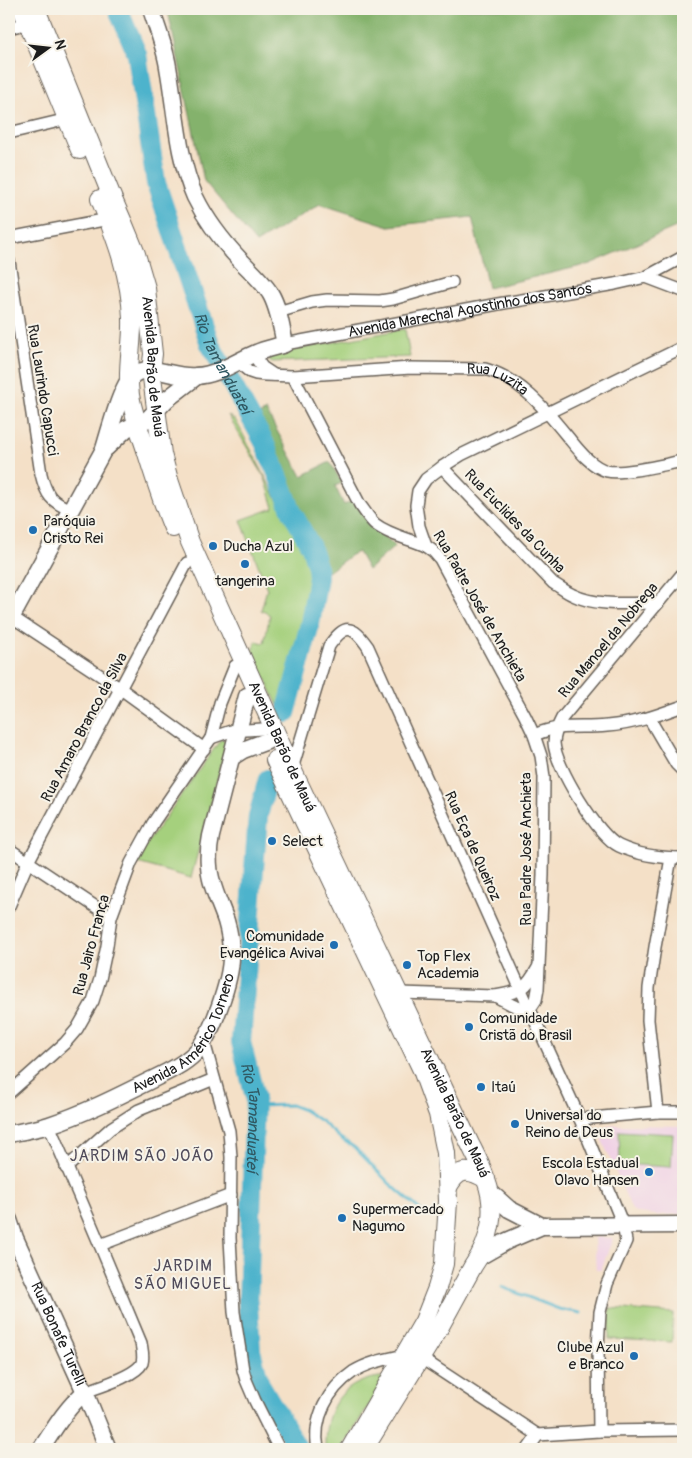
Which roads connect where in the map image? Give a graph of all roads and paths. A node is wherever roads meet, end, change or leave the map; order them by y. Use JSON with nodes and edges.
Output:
{"nodes":[{"id":1,"x":151,"y":9,"type":"edge"},
{"id":2,"x":29,"y":13,"type":"edge"},
{"id":3,"x":9,"y":28,"type":"edge"},
{"id":4,"x":68,"y":119,"type":"junction"},
{"id":5,"x":9,"y":133,"type":"edge"},
{"id":6,"x":109,"y":220,"type":"junction"},
{"id":7,"x":9,"y":238,"type":"edge"},
{"id":8,"x":683,"y":257,"type":"edge"},
{"id":9,"x":9,"y":261,"type":"edge"},
{"id":10,"x":646,"y":277,"type":"junction"},
{"id":11,"x":452,"y":282,"type":"dead end"},
{"id":12,"x":683,"y":291,"type":"edge"},
{"id":13,"x":278,"y":312,"type":"junction"},
{"id":14,"x":285,"y":344,"type":"junction"},
{"id":15,"x":683,"y":347,"type":"edge"},
{"id":16,"x":243,"y":360,"type":"junction"},
{"id":17,"x":151,"y":370,"type":"junction"},
{"id":18,"x":196,"y":376,"type":"junction"},
{"id":19,"x":293,"y":376,"type":"junction"},
{"id":20,"x":128,"y":381,"type":"junction"},
{"id":21,"x":156,"y":411,"type":"junction"},
{"id":22,"x":549,"y":414,"type":"junction"},
{"id":23,"x":137,"y":423,"type":"junction"},
{"id":24,"x":104,"y":449,"type":"junction"},
{"id":25,"x":683,"y":461,"type":"edge"},
{"id":26,"x":442,"y":467,"type":"junction"},
{"id":27,"x":71,"y":510,"type":"junction"},
{"id":28,"x":426,"y":546,"type":"junction"},
{"id":29,"x":187,"y":563,"type":"junction"},
{"id":30,"x":681,"y":578,"type":"edge"},
{"id":31,"x":658,"y":603,"type":"junction"},
{"id":32,"x":10,"y":618,"type":"edge"},
{"id":33,"x":235,"y":666,"type":"junction"},
{"id":34,"x":121,"y":689,"type":"junction"},
{"id":35,"x":247,"y":696,"type":"junction"},
{"id":36,"x":683,"y":706,"type":"edge"},
{"id":37,"x":649,"y":718,"type":"junction"},
{"id":38,"x":557,"y":727,"type":"junction"},
{"id":39,"x":238,"y":730,"type":"junction"},
{"id":40,"x":265,"y":735,"type":"junction"},
{"id":41,"x":534,"y":735,"type":"junction"},
{"id":42,"x":211,"y":738,"type":"junction"},
{"id":43,"x":204,"y":749,"type":"junction"},
{"id":44,"x":232,"y":757,"type":"junction"},
{"id":45,"x":292,"y":769,"type":"junction"},
{"id":46,"x":683,"y":770,"type":"edge"},
{"id":47,"x":9,"y":849,"type":"edge"},
{"id":48,"x":671,"y":858,"type":"junction"},
{"id":49,"x":683,"y":858,"type":"edge"},
{"id":50,"x":28,"y":862,"type":"junction"},
{"id":51,"x":9,"y":906,"type":"edge"},
{"id":52,"x":111,"y":917,"type":"junction"},
{"id":53,"x":540,"y":964,"type":"junction"},
{"id":54,"x":521,"y":990,"type":"junction"},
{"id":55,"x":400,"y":994,"type":"junction"},
{"id":56,"x":495,"y":996,"type":"junction"},
{"id":57,"x":530,"y":1008,"type":"junction"},
{"id":58,"x":204,"y":1042,"type":"junction"},
{"id":59,"x":214,"y":1079,"type":"junction"},
{"id":60,"x":9,"y":1092,"type":"edge"},
{"id":61,"x":658,"y":1112,"type":"junction"},
{"id":62,"x":683,"y":1112,"type":"edge"},
{"id":63,"x":580,"y":1119,"type":"junction"},
{"id":64,"x":49,"y":1125,"type":"junction"},
{"id":65,"x":9,"y":1134,"type":"edge"},
{"id":66,"x":66,"y":1168,"type":"junction"},
{"id":67,"x":488,"y":1186,"type":"junction"},
{"id":68,"x":448,"y":1187,"type":"junction"},
{"id":69,"x":231,"y":1195,"type":"junction"},
{"id":70,"x":9,"y":1220,"type":"edge"},
{"id":71,"x":623,"y":1225,"type":"junction"},
{"id":72,"x":683,"y":1225,"type":"edge"},
{"id":73,"x":542,"y":1226,"type":"junction"},
{"id":74,"x":12,"y":1238,"type":"edge"},
{"id":75,"x":446,"y":1238,"type":"junction"},
{"id":76,"x":100,"y":1245,"type":"junction"},
{"id":77,"x":479,"y":1257,"type":"junction"},
{"id":78,"x":413,"y":1357,"type":"junction"},
{"id":79,"x":84,"y":1392,"type":"junction"},
{"id":80,"x":683,"y":1430,"type":"edge"},
{"id":81,"x":599,"y":1431,"type":"junction"},
{"id":82,"x":538,"y":1435,"type":"junction"},
{"id":83,"x":371,"y":1446,"type":"edge"},
{"id":84,"x":41,"y":1449,"type":"edge"},
{"id":85,"x":108,"y":1449,"type":"edge"},
{"id":86,"x":279,"y":1449,"type":"edge"},
{"id":87,"x":318,"y":1449,"type":"edge"},
{"id":88,"x":350,"y":1449,"type":"edge"},
{"id":89,"x":528,"y":1449,"type":"edge"}],
"edges":[{"from":1,"to":13,"type":"street"},
{"from":2,"to":3,"type":"street"},
{"from":2,"to":4,"type":"main road","name":"Avenida Barão de Mauá"},
{"from":2,"to":17,"type":"main road","name":"Avenida Barão de Mauá"},
{"from":4,"to":5,"type":"street"},
{"from":4,"to":6,"type":"main road","name":"Avenida Barão de Mauá"},
{"from":6,"to":7,"type":"street"},
{"from":6,"to":20,"type":"main road","name":"Avenida Barão de Mauá"},
{"from":8,"to":10,"type":"street","name":"Avenida Marechal Agostinho dos Santos"},
{"from":9,"to":27,"type":"street","name":"Rua Laurindo Capucci"},
{"from":10,"to":12,"type":"street"},
{"from":10,"to":14,"type":"street","name":"Avenida Marechal Agostinho dos Santos"},
{"from":11,"to":13,"type":"street"},
{"from":13,"to":14,"type":"street"},
{"from":14,"to":16,"type":"street","name":"Avenida Marechal Agostinho dos Santos"},
{"from":15,"to":22,"type":"street","name":"Rua Padre José de Anchieta"},
{"from":16,"to":18,"type":"street"},
{"from":16,"to":19,"type":"street","name":"Rua Luzita"},
{"from":17,"to":18,"type":"street"},
{"from":17,"to":20,"type":"street"},
{"from":17,"to":21,"type":"main road","name":"Avenida Barão de Mauá"},
{"from":18,"to":21,"type":"street"},
{"from":19,"to":22,"type":"street","name":"Rua Luzita"},
{"from":19,"to":28,"type":"street"},
{"from":20,"to":23,"type":"main road","name":"Avenida Barão de Mauá"},
{"from":20,"to":24,"type":"street"},
{"from":21,"to":23,"type":"street"},
{"from":21,"to":45,"type":"main road","name":"Avenida Barão de Mauá"},
{"from":22,"to":25,"type":"street","name":"Rua Luzita"},
{"from":22,"to":26,"type":"street","name":"Rua Padre José de Anchieta"},
{"from":23,"to":24,"type":"street"},
{"from":23,"to":29,"type":"main road","name":"Avenida Barão de Mauá"},
{"from":24,"to":27,"type":"street"},
{"from":26,"to":28,"type":"street","name":"Rua Padre José de Anchieta"},
{"from":26,"to":31,"type":"street","name":"Rua Euclides da Cunha"},
{"from":27,"to":32,"type":"street"},
{"from":28,"to":41,"type":"street","name":"Rua Padre José de Anchieta"},
{"from":29,"to":33,"type":"main road","name":"Avenida Barão de Mauá"},
{"from":29,"to":34,"type":"street","name":"Rua Amaro Branco da Silva"},
{"from":30,"to":31,"type":"street","name":"Rua Manoel da Nobrega"},
{"from":31,"to":38,"type":"street","name":"Rua Manoel da Nobrega"},
{"from":32,"to":34,"type":"street"},
{"from":33,"to":35,"type":"main road","name":"Avenida Barão de Mauá"},
{"from":33,"to":42,"type":"street","name":"Rua Jairo França"},
{"from":34,"to":43,"type":"street"},
{"from":34,"to":50,"type":"street","name":"Rua Amaro Branco da Silva"},
{"from":35,"to":39,"type":"street","name":"Avenida Américo Tornero"},
{"from":35,"to":40,"type":"main road","name":"Avenida Barão de Mauá"},
{"from":36,"to":37,"type":"street"},
{"from":37,"to":38,"type":"street"},
{"from":37,"to":46,"type":"street"},
{"from":38,"to":41,"type":"street"},
{"from":38,"to":48,"type":"street"},
{"from":39,"to":40,"type":"street"},
{"from":39,"to":42,"type":"street"},
{"from":39,"to":44,"type":"street","name":"Avenida Américo Tornero"},
{"from":40,"to":44,"type":"street"},
{"from":40,"to":68,"type":"main road","name":"Avenida Barão de Mauá"},
{"from":41,"to":53,"type":"street","name":"Rua Padre José Anchieta"},
{"from":42,"to":43,"type":"street","name":"Rua Jairo França"},
{"from":43,"to":52,"type":"street","name":"Rua Jairo França"},
{"from":44,"to":58,"type":"street","name":"Avenida Américo Tornero"},
{"from":45,"to":54,"type":"street","name":"Rua Eça de Queiroz"},
{"from":45,"to":55,"type":"main road","name":"Avenida Barão de Mauá"},
{"from":47,"to":50,"type":"street"},
{"from":48,"to":49,"type":"street"},
{"from":48,"to":61,"type":"street"},
{"from":50,"to":51,"type":"street","name":"Rua Amaro Branco da Silva"},
{"from":50,"to":52,"type":"street"},
{"from":52,"to":60,"type":"street","name":"Rua Jairo França"},
{"from":53,"to":54,"type":"street"},
{"from":53,"to":57,"type":"street","name":"Rua Padre José Anchieta"},
{"from":54,"to":56,"type":"street"},
{"from":54,"to":57,"type":"street","name":"Rua Eça de Queiroz"},
{"from":55,"to":56,"type":"street"},
{"from":55,"to":67,"type":"main road","name":"Avenida Barão de Mauá"},
{"from":56,"to":57,"type":"street"},
{"from":57,"to":63,"type":"street","name":"Rua Eça de Queiroz"},
{"from":58,"to":59,"type":"street"},
{"from":58,"to":64,"type":"street","name":"Avenida Américo Tornero"},
{"from":59,"to":66,"type":"street"},
{"from":59,"to":69,"type":"street"},
{"from":61,"to":62,"type":"street"},
{"from":61,"to":63,"type":"street"},
{"from":63,"to":71,"type":"street","name":"Rua Eça de Queiroz"},
{"from":64,"to":65,"type":"street","name":"Avenida Américo Tornero"},
{"from":64,"to":66,"type":"street"},
{"from":66,"to":76,"type":"street"},
{"from":67,"to":68,"type":"main road"},
{"from":67,"to":73,"type":"street"},
{"from":67,"to":77,"type":"main road","name":"Avenida Barão de Mauá"},
{"from":68,"to":75,"type":"main road","name":"Avenida Barão de Mauá"},
{"from":69,"to":76,"type":"street"},
{"from":69,"to":86,"type":"street"},
{"from":70,"to":74,"type":"street","name":"Rua Bonafe Turelli"},
{"from":71,"to":72,"type":"street"},
{"from":71,"to":73,"type":"street"},
{"from":71,"to":81,"type":"street"},
{"from":73,"to":77,"type":"street"},
{"from":74,"to":79,"type":"street","name":"Rua Bonafe Turelli"},
{"from":75,"to":77,"type":"main road"},
{"from":75,"to":78,"type":"main road","name":"Avenida Barão de Mauá"},
{"from":76,"to":79,"type":"street"},
{"from":77,"to":78,"type":"main road","name":"Avenida Barão de Mauá"},
{"from":78,"to":82,"type":"street"},
{"from":78,"to":83,"type":"main road","name":"Avenida Barão de Mauá"},
{"from":78,"to":87,"type":"street"},
{"from":78,"to":88,"type":"main road","name":"Avenida Barão de Mauá"},
{"from":79,"to":84,"type":"street"},
{"from":79,"to":85,"type":"street","name":"Rua Bonafe Turelli"},
{"from":80,"to":81,"type":"street"},
{"from":81,"to":82,"type":"street"},
{"from":82,"to":89,"type":"street"}]}
